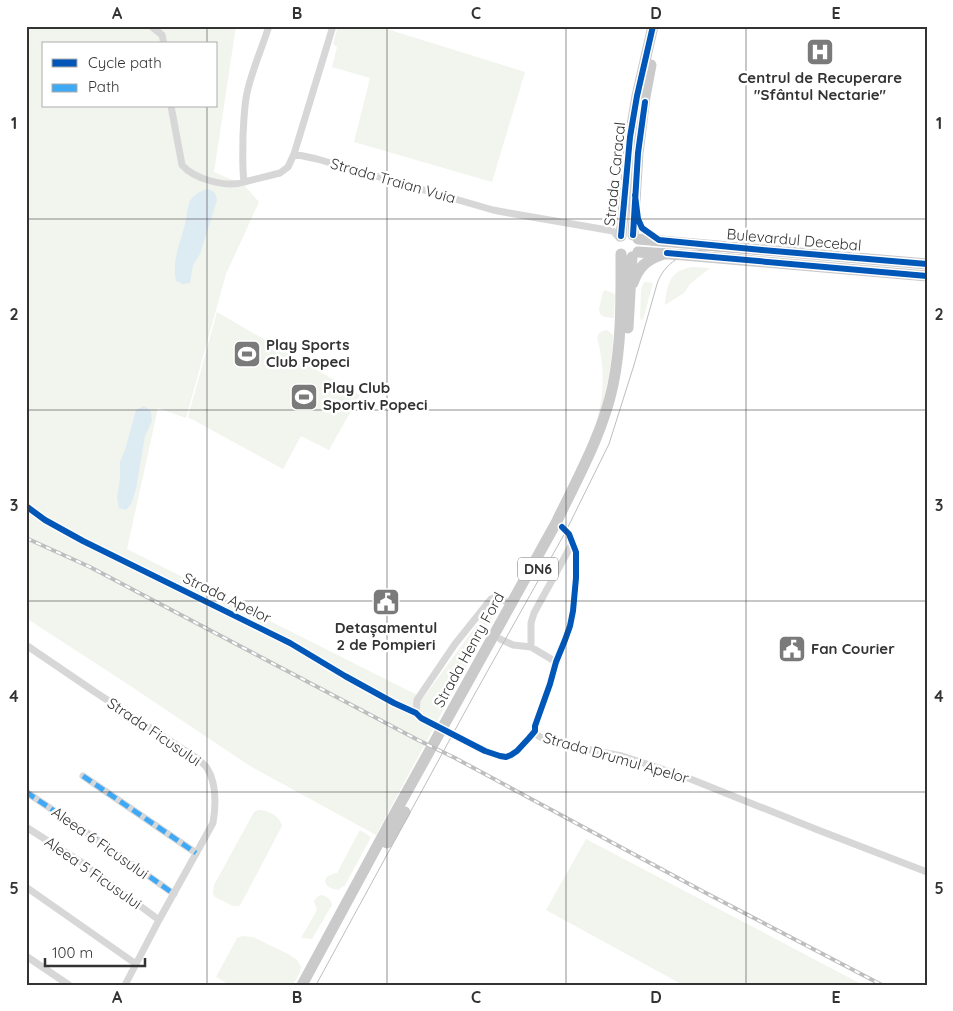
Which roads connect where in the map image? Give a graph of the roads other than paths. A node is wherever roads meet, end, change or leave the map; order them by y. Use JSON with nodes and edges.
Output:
{"nodes":[{"id":1,"x":151,"y":26,"type":"edge"},
{"id":2,"x":269,"y":26,"type":"edge"},
{"id":3,"x":333,"y":26,"type":"edge"},
{"id":4,"x":652,"y":26,"type":"edge"},
{"id":5,"x":660,"y":26,"type":"edge"},
{"id":6,"x":164,"y":42,"type":"edge"},
{"id":7,"x":171,"y":108,"type":"edge"},
{"id":8,"x":294,"y":154,"type":"junction"},
{"id":9,"x":244,"y":182,"type":"junction"},
{"id":10,"x":635,"y":195,"type":"junction"},
{"id":11,"x":620,"y":237,"type":"junction"},
{"id":12,"x":636,"y":237,"type":"junction"},
{"id":13,"x":660,"y":240,"type":"junction"},
{"id":14,"x":667,"y":253,"type":"junction"},
{"id":15,"x":630,"y":254,"type":"junction"},
{"id":16,"x":927,"y":264,"type":"edge"},
{"id":17,"x":927,"y":276,"type":"edge"},
{"id":18,"x":630,"y":292,"type":"junction"},
{"id":19,"x":26,"y":506,"type":"edge"},
{"id":20,"x":562,"y":527,"type":"junction"},
{"id":21,"x":572,"y":542,"type":"junction"},
{"id":22,"x":511,"y":604,"type":"junction"},
{"id":23,"x":500,"y":639,"type":"junction"},
{"id":24,"x":26,"y":645,"type":"edge"},
{"id":25,"x":532,"y":647,"type":"junction"},
{"id":26,"x":556,"y":662,"type":"junction"},
{"id":27,"x":416,"y":713,"type":"junction"},
{"id":28,"x":534,"y":731,"type":"junction"},
{"id":29,"x":83,"y":776,"type":"dead end"},
{"id":30,"x":26,"y":792,"type":"edge"},
{"id":31,"x":26,"y":827,"type":"edge"},
{"id":32,"x":196,"y":853,"type":"junction"},
{"id":33,"x":927,"y":872,"type":"edge"},
{"id":34,"x":26,"y":887,"type":"edge"},
{"id":35,"x":174,"y":894,"type":"junction"},
{"id":36,"x":159,"y":920,"type":"junction"},
{"id":37,"x":26,"y":956,"type":"edge"},
{"id":38,"x":136,"y":964,"type":"junction"},
{"id":39,"x":69,"y":985,"type":"edge"},
{"id":40,"x":125,"y":985,"type":"edge"},
{"id":41,"x":302,"y":985,"type":"edge"},
{"id":42,"x":309,"y":985,"type":"edge"}],
"edges":[{"from":1,"to":6,"type":"street"},
{"from":2,"to":9,"type":"street"},
{"from":3,"to":8,"type":"street"},
{"from":4,"to":11,"type":"main road","name":"Strada Caracal","number":"DN6"},
{"from":5,"to":10,"type":"main road","name":"Strada Caracal","number":"DN6"},
{"from":7,"to":9,"type":"street"},
{"from":8,"to":9,"type":"street"},
{"from":8,"to":11,"type":"street","name":"Strada Traian Vuia"},
{"from":10,"to":12,"type":"main road","name":"Strada Caracal","number":"DN6"},
{"from":10,"to":13,"type":"main road"},
{"from":11,"to":12,"type":"main road"},
{"from":11,"to":15,"type":"main road","number":"DN6"},
{"from":12,"to":13,"type":"main road","name":"Bulevardul Decebal"},
{"from":12,"to":15,"type":"main road","number":"DN6"},
{"from":13,"to":16,"type":"main road","name":"Bulevardul Decebal"},
{"from":14,"to":15,"type":"main road","name":"Bulevardul Decebal"},
{"from":14,"to":17,"type":"main road","name":"Bulevardul Decebal"},
{"from":14,"to":18,"type":"main road"},
{"from":15,"to":18,"type":"main road","name":"Strada Henry Ford","number":"DN6"},
{"from":15,"to":22,"type":"main road","name":"Strada Henry Ford","number":"DN6"},
{"from":18,"to":20,"type":"main road","name":"Strada Henry Ford","number":"DN6"},
{"from":19,"to":27,"type":"street","name":"Strada Apelor"},
{"from":20,"to":21,"type":"street","name":"Strada Drumul Apelor"},
{"from":20,"to":23,"type":"main road","name":"Strada Henry Ford","number":"DN6"},
{"from":21,"to":25,"type":"street"},
{"from":21,"to":26,"type":"street","name":"Strada Drumul Apelor"},
{"from":22,"to":27,"type":"street"},
{"from":22,"to":41,"type":"main road","name":"Strada Henry Ford","number":"DN6"},
{"from":23,"to":25,"type":"street"},
{"from":23,"to":42,"type":"main road","name":"Strada Henry Ford","number":"DN6"},
{"from":24,"to":32,"type":"street","name":"Strada Ficusului"},
{"from":25,"to":26,"type":"street"},
{"from":26,"to":28,"type":"street","name":"Strada Drumul Apelor"},
{"from":27,"to":28,"type":"street","name":"Strada Apelor","bridge":true},
{"from":28,"to":33,"type":"street","name":"Strada Drumul Apelor"},
{"from":29,"to":32,"type":"street"},
{"from":30,"to":35,"type":"street","name":"Aleea 6 Ficusului"},
{"from":31,"to":36,"type":"street","name":"Aleea 5 Ficusului"},
{"from":32,"to":35,"type":"street","name":"Strada Ficusului"},
{"from":34,"to":38,"type":"street"},
{"from":35,"to":36,"type":"street","name":"Strada Ficusului"},
{"from":36,"to":38,"type":"street","name":"Strada Ficusului"},
{"from":37,"to":39,"type":"street"},
{"from":38,"to":40,"type":"street","name":"Strada Ficusului"}]}
